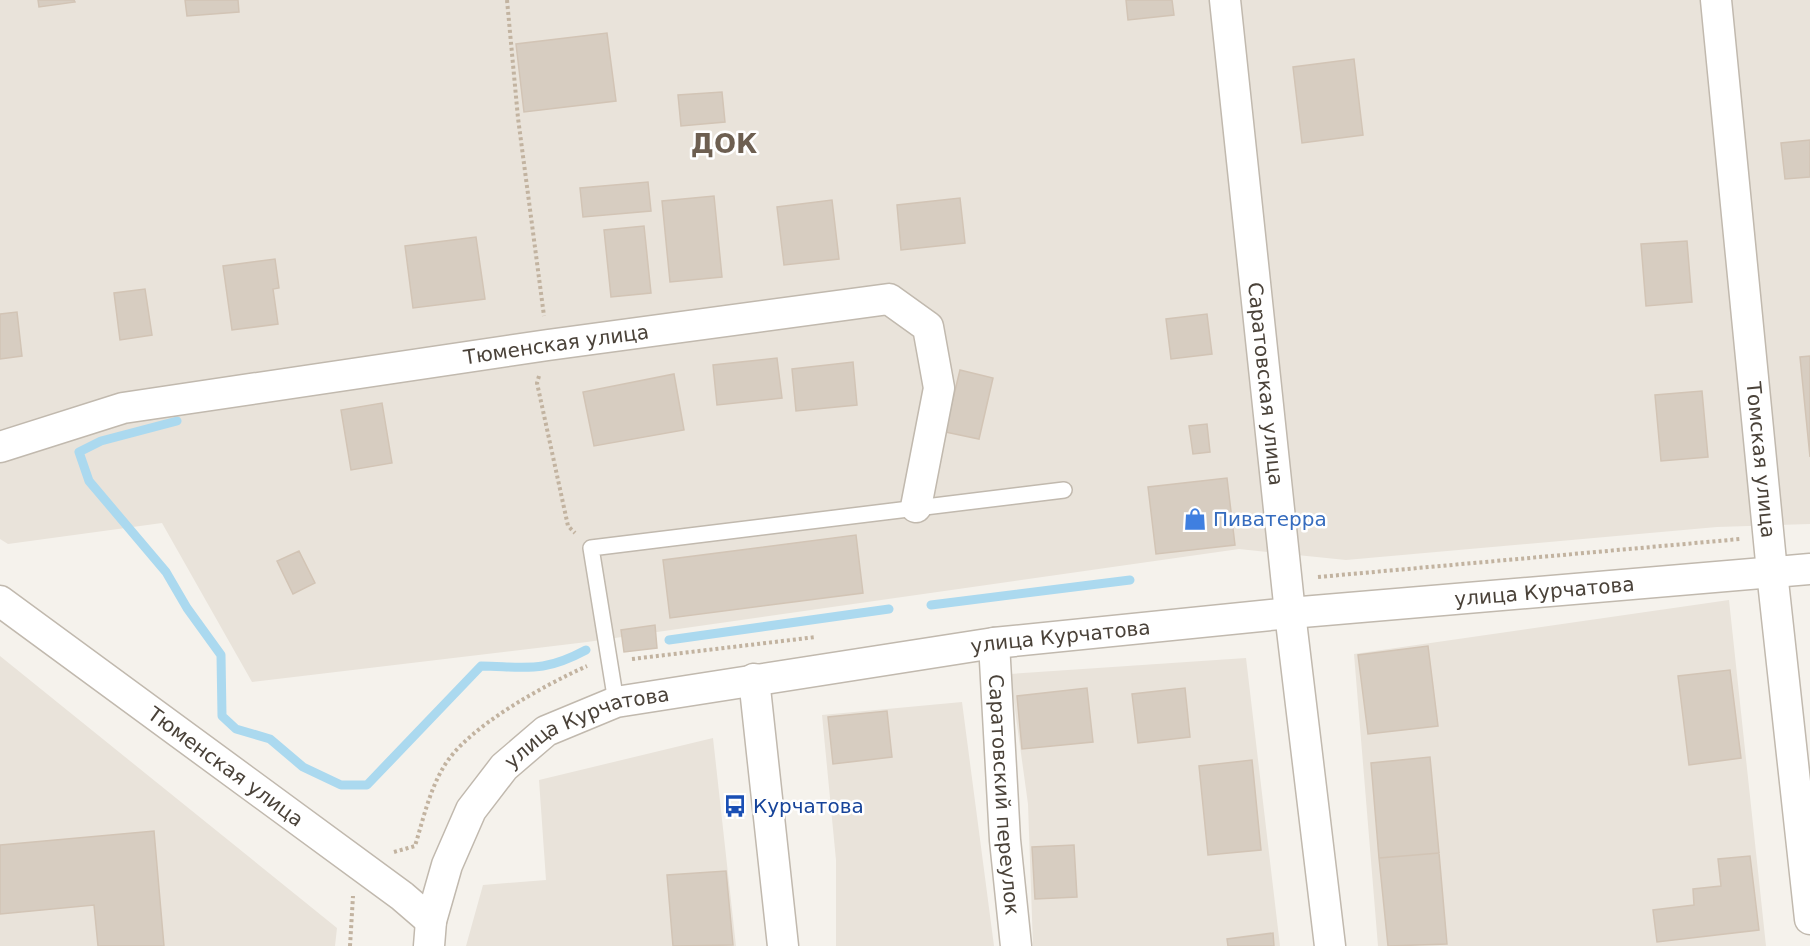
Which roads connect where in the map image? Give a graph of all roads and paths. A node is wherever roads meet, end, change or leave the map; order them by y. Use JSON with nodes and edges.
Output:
{"nodes":[{"id":1,"x":507,"y":0,"type":"edge"},
{"id":2,"x":1225,"y":0,"type":"edge"},
{"id":3,"x":1716,"y":0,"type":"edge"},
{"id":4,"x":548,"y":345,"type":"junction"},
{"id":5,"x":0,"y":447,"type":"edge"},
{"id":6,"x":1064,"y":490,"type":"dead end"},
{"id":7,"x":916,"y":507,"type":"junction"},
{"id":8,"x":591,"y":548,"type":"junction"},
{"id":9,"x":1810,"y":569,"type":"edge"},
{"id":10,"x":1772,"y":572,"type":"junction"},
{"id":11,"x":0,"y":601,"type":"edge"},
{"id":12,"x":1290,"y":613,"type":"junction"},
{"id":13,"x":994,"y":644,"type":"junction"},
{"id":14,"x":754,"y":679,"type":"junction"},
{"id":15,"x":616,"y":702,"type":"junction"},
{"id":16,"x":1810,"y":919,"type":"edge"},
{"id":17,"x":430,"y":934,"type":"edge"},
{"id":18,"x":783,"y":946,"type":"edge"},
{"id":19,"x":1016,"y":946,"type":"edge"},
{"id":20,"x":1330,"y":946,"type":"edge"}],
"edges":[{"from":1,"to":4,"type":"path"},
{"from":2,"to":12,"type":"street","name":"Саратовская улица"},
{"from":3,"to":10,"type":"street","name":"Томская улица"},
{"from":4,"to":5,"type":"street","name":"Тюменская улица"},
{"from":4,"to":7,"type":"street","name":"Тюменская улица"},
{"from":4,"to":8,"type":"path"},
{"from":6,"to":7,"type":"lane"},
{"from":7,"to":8,"type":"lane"},
{"from":8,"to":15,"type":"lane"},
{"from":9,"to":10,"type":"street","name":"улица Курчатова"},
{"from":10,"to":12,"type":"street","name":"улица Курчатова"},
{"from":10,"to":16,"type":"street","name":"Томская улица"},
{"from":11,"to":17,"type":"street","name":"Тюменская улица"},
{"from":12,"to":13,"type":"street","name":"улица Курчатова"},
{"from":12,"to":20,"type":"street","name":"Саратовская улица"},
{"from":13,"to":14,"type":"street","name":"улица Курчатова"},
{"from":13,"to":19,"type":"street","name":"Саратовский переулок"},
{"from":14,"to":15,"type":"street","name":"улица Курчатова"},
{"from":14,"to":18,"type":"street"},
{"from":15,"to":17,"type":"street","name":"улица Курчатова"}]}
